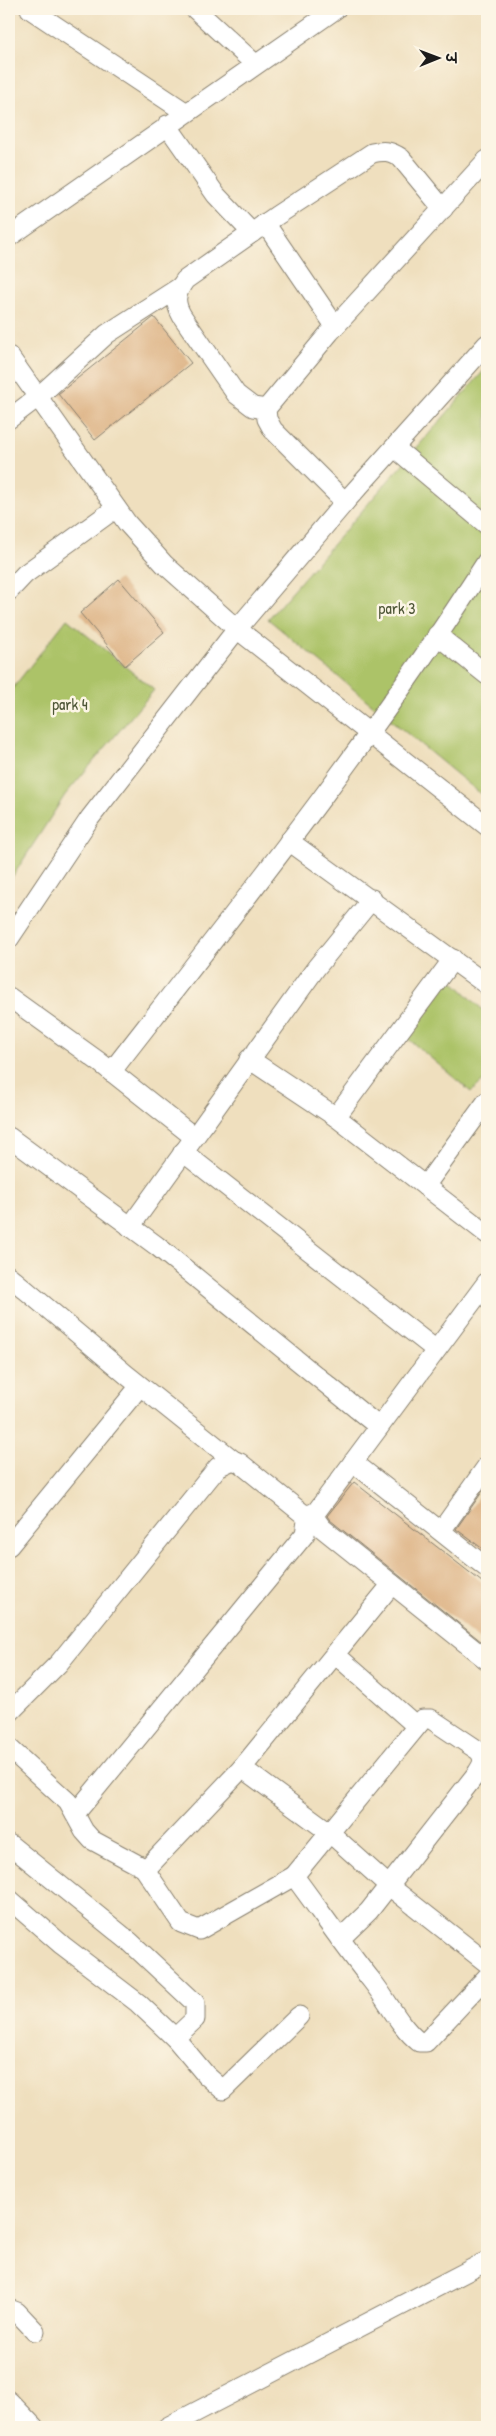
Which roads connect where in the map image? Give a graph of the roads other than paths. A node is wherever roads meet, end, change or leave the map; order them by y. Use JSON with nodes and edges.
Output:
{"nodes":[{"id":1,"x":30,"y":9,"type":"edge"},
{"id":2,"x":196,"y":9,"type":"edge"},
{"id":3,"x":336,"y":9,"type":"edge"},
{"id":4,"x":254,"y":64,"type":"junction"},
{"id":5,"x":185,"y":112,"type":"junction"},
{"id":6,"x":167,"y":125,"type":"junction"},
{"id":7,"x":487,"y":160,"type":"edge"},
{"id":8,"x":443,"y":209,"type":"junction"},
{"id":9,"x":259,"y":228,"type":"junction"},
{"id":10,"x":9,"y":237,"type":"edge"},
{"id":11,"x":180,"y":287,"type":"junction"},
{"id":12,"x":335,"y":326,"type":"junction"},
{"id":13,"x":487,"y":344,"type":"edge"},
{"id":14,"x":9,"y":356,"type":"edge"},
{"id":15,"x":38,"y":397,"type":"junction"},
{"id":16,"x":266,"y":409,"type":"junction"},
{"id":17,"x":9,"y":419,"type":"edge"},
{"id":18,"x":394,"y":448,"type":"junction"},
{"id":19,"x":345,"y":502,"type":"junction"},
{"id":20,"x":116,"y":508,"type":"junction"},
{"id":21,"x":487,"y":525,"type":"edge"},
{"id":22,"x":487,"y":561,"type":"edge"},
{"id":23,"x":9,"y":591,"type":"edge"},
{"id":24,"x":237,"y":628,"type":"junction"},
{"id":25,"x":437,"y":635,"type":"junction"},
{"id":26,"x":487,"y":675,"type":"edge"},
{"id":27,"x":370,"y":733,"type":"junction"},
{"id":28,"x":487,"y":826,"type":"edge"},
{"id":29,"x":289,"y":841,"type":"junction"},
{"id":30,"x":372,"y":899,"type":"junction"},
{"id":31,"x":9,"y":938,"type":"edge"},
{"id":32,"x":453,"y":959,"type":"junction"},
{"id":33,"x":487,"y":985,"type":"edge"},
{"id":34,"x":9,"y":997,"type":"edge"},
{"id":35,"x":249,"y":1059,"type":"junction"},
{"id":36,"x":111,"y":1072,"type":"junction"},
{"id":37,"x":487,"y":1101,"type":"edge"},
{"id":38,"x":336,"y":1117,"type":"junction"},
{"id":39,"x":9,"y":1137,"type":"edge"},
{"id":40,"x":189,"y":1144,"type":"junction"},
{"id":41,"x":425,"y":1186,"type":"junction"},
{"id":42,"x":130,"y":1227,"type":"junction"},
{"id":43,"x":487,"y":1234,"type":"edge"},
{"id":44,"x":9,"y":1276,"type":"edge"},
{"id":45,"x":487,"y":1282,"type":"edge"},
{"id":46,"x":436,"y":1350,"type":"junction"},
{"id":47,"x":140,"y":1386,"type":"junction"},
{"id":48,"x":379,"y":1428,"type":"junction"},
{"id":49,"x":232,"y":1460,"type":"junction"},
{"id":50,"x":353,"y":1462,"type":"junction"},
{"id":51,"x":487,"y":1466,"type":"edge"},
{"id":52,"x":310,"y":1515,"type":"junction"},
{"id":53,"x":441,"y":1531,"type":"junction"},
{"id":54,"x":9,"y":1546,"type":"edge"},
{"id":55,"x":487,"y":1568,"type":"edge"},
{"id":56,"x":392,"y":1584,"type":"junction"},
{"id":57,"x":335,"y":1654,"type":"junction"},
{"id":58,"x":487,"y":1660,"type":"edge"},
{"id":59,"x":9,"y":1713,"type":"edge"},
{"id":60,"x":417,"y":1723,"type":"junction"},
{"id":61,"x":9,"y":1748,"type":"edge"},
{"id":62,"x":242,"y":1768,"type":"junction"},
{"id":63,"x":482,"y":1777,"type":"edge"},
{"id":64,"x":75,"y":1814,"type":"junction"},
{"id":65,"x":330,"y":1832,"type":"junction"},
{"id":66,"x":9,"y":1844,"type":"edge"},
{"id":67,"x":144,"y":1868,"type":"junction"},
{"id":68,"x":294,"y":1876,"type":"junction"},
{"id":69,"x":388,"y":1885,"type":"junction"},
{"id":70,"x":9,"y":1899,"type":"edge"},
{"id":71,"x":340,"y":1940,"type":"junction"},
{"id":72,"x":487,"y":1963,"type":"edge"},
{"id":73,"x":487,"y":1977,"type":"edge"},
{"id":74,"x":299,"y":2016,"type":"dead end"},
{"id":75,"x":175,"y":2038,"type":"junction"},
{"id":76,"x":487,"y":2261,"type":"edge"},
{"id":77,"x":9,"y":2309,"type":"edge"},
{"id":78,"x":35,"y":2330,"type":"dead end"},
{"id":79,"x":9,"y":2401,"type":"edge"},
{"id":80,"x":34,"y":2427,"type":"edge"},
{"id":81,"x":167,"y":2427,"type":"edge"}],
"edges":[{"from":1,"to":5,"type":"street"},
{"from":2,"to":4,"type":"street"},
{"from":3,"to":4,"type":"street"},
{"from":4,"to":5,"type":"street"},
{"from":5,"to":6,"type":"street"},
{"from":6,"to":9,"type":"street"},
{"from":6,"to":10,"type":"street"},
{"from":7,"to":8,"type":"street"},
{"from":8,"to":9,"type":"street"},
{"from":8,"to":12,"type":"street"},
{"from":9,"to":11,"type":"street"},
{"from":9,"to":12,"type":"street"},
{"from":11,"to":15,"type":"street"},
{"from":11,"to":16,"type":"street"},
{"from":12,"to":16,"type":"street"},
{"from":13,"to":18,"type":"street"},
{"from":14,"to":15,"type":"street"},
{"from":15,"to":17,"type":"street"},
{"from":15,"to":20,"type":"street"},
{"from":16,"to":19,"type":"street"},
{"from":18,"to":19,"type":"street"},
{"from":18,"to":21,"type":"street"},
{"from":19,"to":24,"type":"street"},
{"from":20,"to":23,"type":"street"},
{"from":20,"to":24,"type":"street"},
{"from":22,"to":25,"type":"street"},
{"from":24,"to":27,"type":"street"},
{"from":24,"to":31,"type":"street"},
{"from":25,"to":26,"type":"street"},
{"from":25,"to":27,"type":"street"},
{"from":27,"to":28,"type":"street"},
{"from":27,"to":29,"type":"street"},
{"from":29,"to":30,"type":"street"},
{"from":29,"to":36,"type":"street"},
{"from":30,"to":32,"type":"street"},
{"from":30,"to":35,"type":"street"},
{"from":32,"to":33,"type":"street"},
{"from":32,"to":38,"type":"street"},
{"from":34,"to":36,"type":"street"},
{"from":35,"to":38,"type":"street"},
{"from":35,"to":40,"type":"street"},
{"from":36,"to":40,"type":"street"},
{"from":37,"to":41,"type":"street"},
{"from":38,"to":41,"type":"street"},
{"from":39,"to":42,"type":"street"},
{"from":40,"to":42,"type":"street"},
{"from":40,"to":46,"type":"street"},
{"from":41,"to":43,"type":"street"},
{"from":42,"to":48,"type":"street"},
{"from":44,"to":47,"type":"street"},
{"from":45,"to":46,"type":"street"},
{"from":46,"to":48,"type":"street"},
{"from":47,"to":49,"type":"street"},
{"from":47,"to":54,"type":"street"},
{"from":48,"to":50,"type":"street"},
{"from":49,"to":52,"type":"street"},
{"from":49,"to":59,"type":"street"},
{"from":50,"to":52,"type":"street"},
{"from":50,"to":53,"type":"street"},
{"from":51,"to":53,"type":"street"},
{"from":52,"to":56,"type":"street"},
{"from":52,"to":64,"type":"street"},
{"from":53,"to":55,"type":"street"},
{"from":56,"to":57,"type":"street"},
{"from":56,"to":58,"type":"street"},
{"from":57,"to":60,"type":"street"},
{"from":57,"to":62,"type":"street"},
{"from":60,"to":63,"type":"street"},
{"from":60,"to":65,"type":"street"},
{"from":61,"to":64,"type":"street"},
{"from":62,"to":65,"type":"street"},
{"from":62,"to":67,"type":"street"},
{"from":63,"to":69,"type":"street"},
{"from":64,"to":67,"type":"street"},
{"from":65,"to":68,"type":"street"},
{"from":65,"to":69,"type":"street"},
{"from":66,"to":75,"type":"street"},
{"from":67,"to":68,"type":"street"},
{"from":68,"to":71,"type":"street"},
{"from":69,"to":71,"type":"street"},
{"from":69,"to":72,"type":"street"},
{"from":70,"to":75,"type":"street"},
{"from":71,"to":73,"type":"street"},
{"from":74,"to":75,"type":"street"},
{"from":76,"to":81,"type":"street"},
{"from":77,"to":78,"type":"street"},
{"from":79,"to":80,"type":"street"}]}
